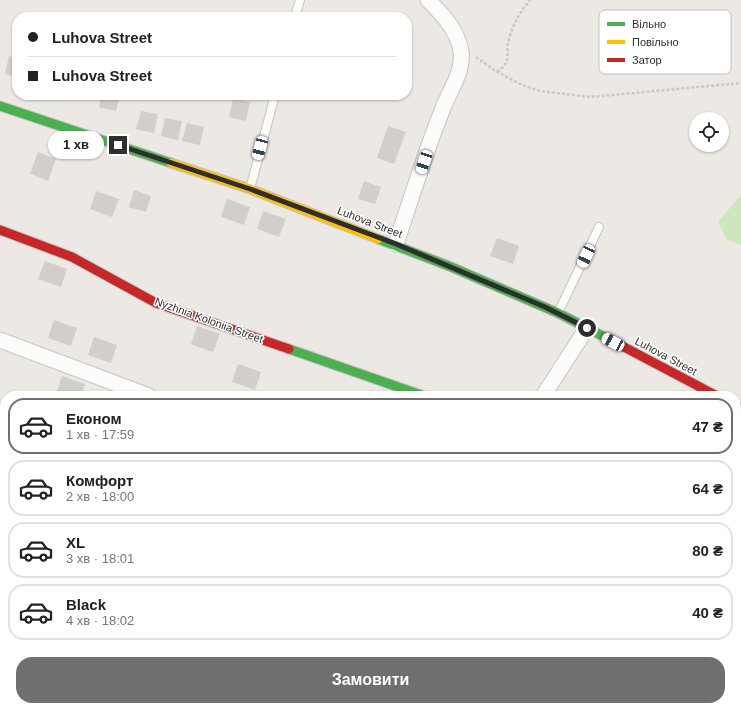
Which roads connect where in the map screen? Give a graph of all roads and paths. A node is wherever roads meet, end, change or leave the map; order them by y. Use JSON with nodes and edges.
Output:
{"nodes":[{"id":1,"x":300,"y":0,"type":"edge"},
{"id":2,"x":428,"y":0,"type":"edge"},
{"id":3,"x":530,"y":0,"type":"edge"},
{"id":4,"x":296,"y":12,"type":"edge"},
{"id":5,"x":461,"y":52,"type":"junction"},
{"id":6,"x":497,"y":72,"type":"junction"},
{"id":7,"x":741,"y":83,"type":"edge"},
{"id":8,"x":274,"y":100,"type":"edge"},
{"id":9,"x":0,"y":106,"type":"edge"},
{"id":10,"x":250,"y":189,"type":"junction"},
{"id":11,"x":599,"y":227,"type":"dead end"},
{"id":12,"x":0,"y":230,"type":"edge"},
{"id":13,"x":396,"y":244,"type":"junction"},
{"id":14,"x":558,"y":313,"type":"junction"},
{"id":15,"x":587,"y":328,"type":"junction"},
{"id":16,"x":0,"y":340,"type":"edge"},
{"id":17,"x":136,"y":391,"type":"edge"},
{"id":18,"x":410,"y":391,"type":"edge"},
{"id":19,"x":546,"y":391,"type":"edge"},
{"id":20,"x":707,"y":391,"type":"edge"}],
"edges":[{"from":1,"to":4,"type":"lane"},
{"from":2,"to":5,"type":"street"},
{"from":3,"to":6,"type":"path"},
{"from":5,"to":6,"type":"path"},
{"from":5,"to":13,"type":"street"},
{"from":6,"to":7,"type":"path"},
{"from":8,"to":10,"type":"lane"},
{"from":9,"to":10,"type":"street","name":"Luhova Street"},
{"from":10,"to":13,"type":"street","name":"Luhova Street"},
{"from":11,"to":14,"type":"lane"},
{"from":12,"to":18,"type":"street","name":"Nyzhnia Koloniia Street"},
{"from":13,"to":14,"type":"street","name":"Luhova Street"},
{"from":14,"to":15,"type":"street","name":"Luhova Street"},
{"from":15,"to":19,"type":"street"},
{"from":15,"to":20,"type":"street","name":"Luhova Street"},
{"from":16,"to":17,"type":"street"}]}
